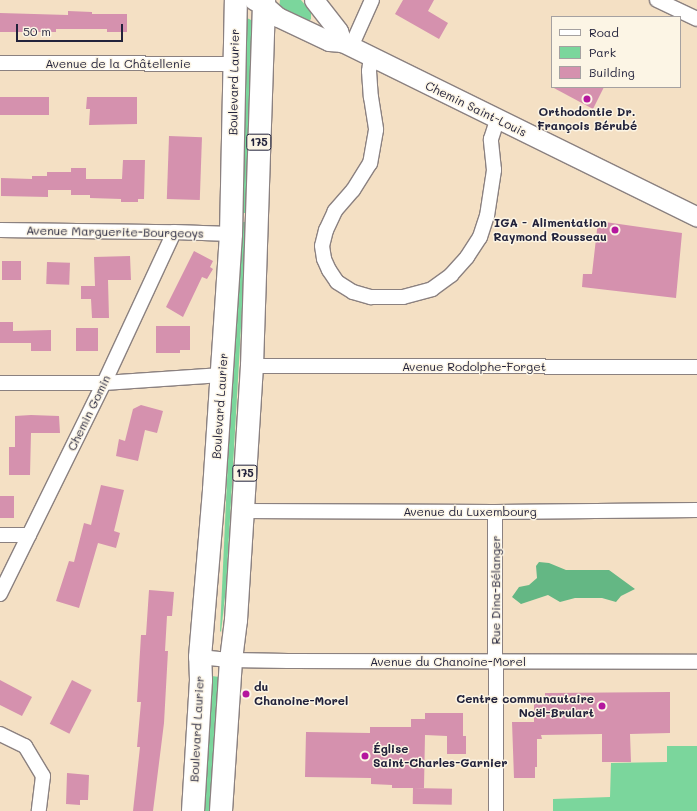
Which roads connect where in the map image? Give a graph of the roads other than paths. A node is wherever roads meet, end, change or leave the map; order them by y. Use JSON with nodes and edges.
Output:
{"nodes":[{"id":1,"x":236,"y":0,"type":"edge"},
{"id":2,"x":314,"y":0,"type":"edge"},
{"id":3,"x":372,"y":0,"type":"edge"},
{"id":4,"x":657,"y":0,"type":"edge"},
{"id":5,"x":261,"y":2,"type":"edge"},
{"id":6,"x":697,"y":19,"type":"edge"},
{"id":7,"x":347,"y":44,"type":"junction"},
{"id":8,"x":371,"y":57,"type":"junction"},
{"id":9,"x":0,"y":63,"type":"edge"},
{"id":10,"x":235,"y":64,"type":"junction"},
{"id":11,"x":497,"y":120,"type":"junction"},
{"id":12,"x":697,"y":217,"type":"edge"},
{"id":13,"x":0,"y":230,"type":"edge"},
{"id":14,"x":174,"y":232,"type":"junction"},
{"id":15,"x":231,"y":234,"type":"junction"},
{"id":16,"x":252,"y":366,"type":"junction"},
{"id":17,"x":697,"y":368,"type":"edge"},
{"id":18,"x":222,"y":375,"type":"junction"},
{"id":19,"x":0,"y":383,"type":"edge"},
{"id":20,"x":104,"y":383,"type":"junction"},
{"id":21,"x":697,"y":510,"type":"edge"},
{"id":22,"x":242,"y":511,"type":"junction"},
{"id":23,"x":495,"y":512,"type":"junction"},
{"id":24,"x":0,"y":535,"type":"edge"},
{"id":25,"x":29,"y":535,"type":"junction"},
{"id":26,"x":0,"y":594,"type":"edge"},
{"id":27,"x":200,"y":657,"type":"junction"},
{"id":28,"x":231,"y":660,"type":"junction"},
{"id":29,"x":497,"y":662,"type":"junction"},
{"id":30,"x":697,"y":662,"type":"edge"},
{"id":31,"x":0,"y":734,"type":"edge"},
{"id":32,"x":39,"y":811,"type":"edge"},
{"id":33,"x":193,"y":811,"type":"edge"},
{"id":34,"x":222,"y":811,"type":"edge"},
{"id":35,"x":496,"y":811,"type":"edge"}],
"edges":[{"from":1,"to":10,"type":"main road","name":"Boulevard Laurier","number":"175"},
{"from":2,"to":7,"type":"street"},
{"from":3,"to":7,"type":"street"},
{"from":4,"to":6,"type":"street"},
{"from":5,"to":7,"type":"street","name":"Chemin Saint-Louis"},
{"from":5,"to":16,"type":"main road","number":"175"},
{"from":7,"to":8,"type":"street","name":"Chemin Saint-Louis"},
{"from":8,"to":11,"type":"street","name":"Chemin Saint-Louis"},
{"from":8,"to":11,"type":"street"},
{"from":9,"to":10,"type":"street","name":"Avenue de la Châtellenie"},
{"from":10,"to":15,"type":"main road","name":"Boulevard Laurier","number":"175"},
{"from":11,"to":12,"type":"street","name":"Chemin Saint-Louis"},
{"from":13,"to":14,"type":"street","name":"Avenue Marguerite-Bourgeoys"},
{"from":14,"to":15,"type":"street","name":"Avenue Marguerite-Bourgeoys"},
{"from":14,"to":20,"type":"street","name":"Chemin Gomin"},
{"from":15,"to":18,"type":"main road","name":"Boulevard Laurier","number":"175"},
{"from":16,"to":17,"type":"street","name":"Avenue Rodolphe-Forget"},
{"from":16,"to":22,"type":"main road","number":"175"},
{"from":18,"to":20,"type":"street"},
{"from":18,"to":27,"type":"main road","name":"Boulevard Laurier","number":"175"},
{"from":19,"to":20,"type":"street"},
{"from":20,"to":25,"type":"street","name":"Chemin Gomin"},
{"from":21,"to":23,"type":"street","name":"Avenue du Luxembourg"},
{"from":22,"to":23,"type":"street","name":"Avenue du Luxembourg"},
{"from":22,"to":28,"type":"main road","number":"175"},
{"from":23,"to":29,"type":"street","name":"Rue Dina-Bélanger"},
{"from":24,"to":25,"type":"street"},
{"from":25,"to":26,"type":"street","name":"Chemin Gomin"},
{"from":27,"to":28,"type":"street","name":"Avenue du Chanoine-Morel"},
{"from":27,"to":33,"type":"main road","name":"Boulevard Laurier","number":"175"},
{"from":28,"to":29,"type":"street","name":"Avenue du Chanoine-Morel"},
{"from":28,"to":34,"type":"main road","number":"175"},
{"from":29,"to":30,"type":"street","name":"Avenue du Chanoine-Morel"},
{"from":29,"to":35,"type":"street","name":"Rue Dina-Bélanger"},
{"from":31,"to":32,"type":"street"}]}
